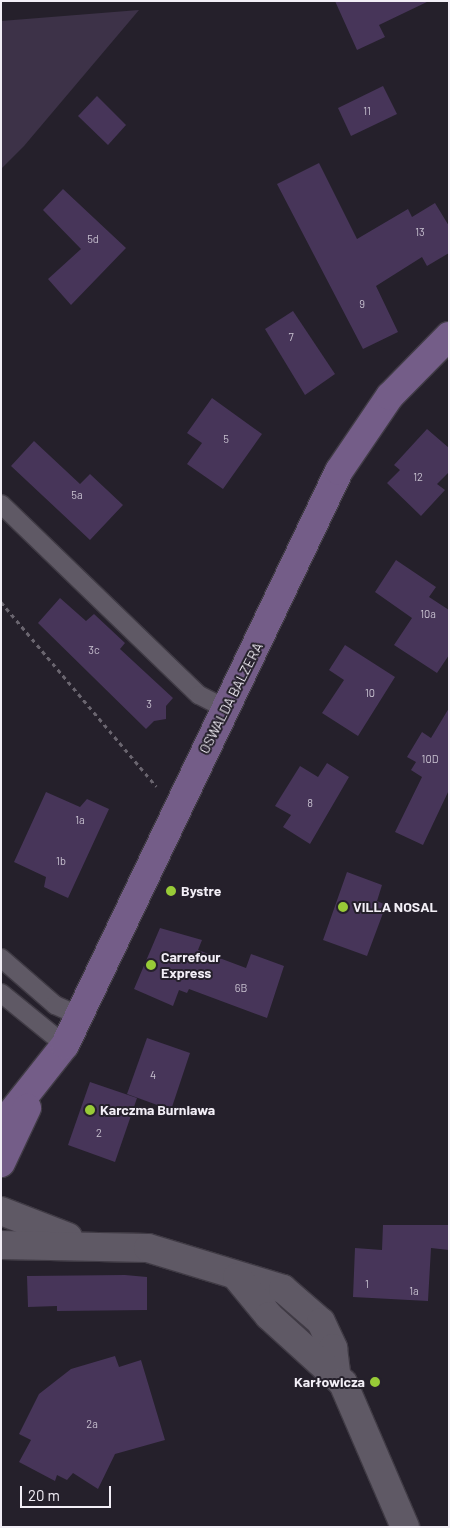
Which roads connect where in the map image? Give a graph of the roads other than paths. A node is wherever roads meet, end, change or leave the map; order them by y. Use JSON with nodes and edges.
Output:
{"nodes":[{"id":1,"x":449,"y":336,"type":"edge"},
{"id":2,"x":1,"y":504,"type":"edge"},
{"id":3,"x":226,"y":708,"type":"junction"},
{"id":4,"x":1,"y":958,"type":"edge"},
{"id":5,"x":1,"y":993,"type":"edge"},
{"id":6,"x":80,"y":1016,"type":"junction"},
{"id":7,"x":65,"y":1045,"type":"junction"},
{"id":8,"x":41,"y":1080,"type":"junction"},
{"id":9,"x":1,"y":1126,"type":"edge"},
{"id":10,"x":1,"y":1163,"type":"edge"},
{"id":11,"x":1,"y":1211,"type":"edge"},
{"id":12,"x":1,"y":1245,"type":"edge"},
{"id":13,"x":98,"y":1245,"type":"junction"},
{"id":14,"x":405,"y":1527,"type":"edge"}],
"edges":[{"from":1,"to":3,"type":"street","name":"OSWALDA BALZERA"},
{"from":2,"to":3,"type":"lane"},
{"from":3,"to":6,"type":"street","name":"OSWALDA BALZERA"},
{"from":4,"to":6,"type":"lane"},
{"from":5,"to":7,"type":"lane"},
{"from":6,"to":7,"type":"street","name":"OSWALDA BALZERA"},
{"from":7,"to":8,"type":"street","name":"OSWALDA BALZERA"},
{"from":8,"to":9,"type":"street","name":"OSWALDA BALZERA"},
{"from":8,"to":10,"type":"street","name":"OSWALDA BALZERA"},
{"from":11,"to":13,"type":"street"},
{"from":12,"to":13,"type":"street"},
{"from":13,"to":14,"type":"street"}]}
